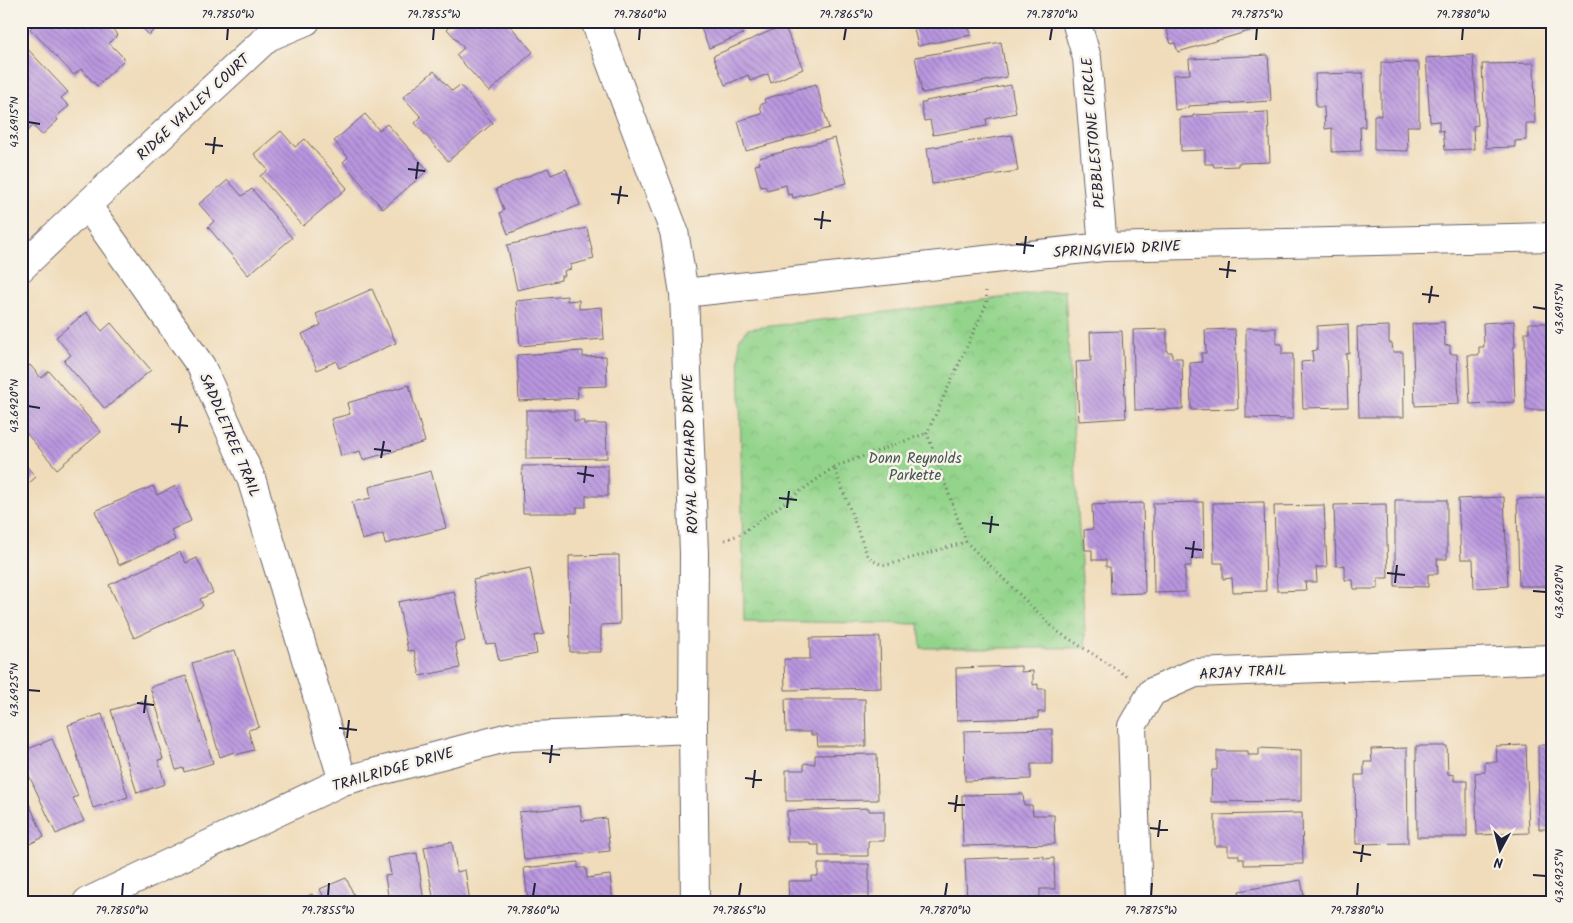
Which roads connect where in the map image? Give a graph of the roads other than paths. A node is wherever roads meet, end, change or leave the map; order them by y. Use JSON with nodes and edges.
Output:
{"nodes":[{"id":1,"x":306,"y":21,"type":"edge"},
{"id":2,"x":595,"y":21,"type":"edge"},
{"id":3,"x":1076,"y":21,"type":"edge"},
{"id":4,"x":87,"y":205,"type":"junction"},
{"id":5,"x":1552,"y":237,"type":"edge"},
{"id":6,"x":1103,"y":247,"type":"junction"},
{"id":7,"x":21,"y":268,"type":"edge"},
{"id":8,"x":684,"y":293,"type":"junction"},
{"id":9,"x":1552,"y":659,"type":"edge"},
{"id":10,"x":693,"y":729,"type":"junction"},
{"id":11,"x":343,"y":781,"type":"junction"},
{"id":12,"x":87,"y":902,"type":"edge"},
{"id":13,"x":695,"y":902,"type":"edge"},
{"id":14,"x":1138,"y":902,"type":"edge"}],
"edges":[{"from":1,"to":4,"type":"street","name":"RIDGE VALLEY COURT"},
{"from":2,"to":8,"type":"street","name":"ROYAL ORCHARD DRIVE"},
{"from":3,"to":6,"type":"street","name":"PEBBLESTONE CIRCLE"},
{"from":4,"to":7,"type":"street"},
{"from":4,"to":11,"type":"street","name":"SADDLETREE TRAIL"},
{"from":5,"to":6,"type":"street","name":"SPRINGVIEW DRIVE"},
{"from":6,"to":8,"type":"street","name":"SPRINGVIEW DRIVE"},
{"from":8,"to":10,"type":"street","name":"ROYAL ORCHARD DRIVE"},
{"from":9,"to":14,"type":"street","name":"ARJAY TRAIL"},
{"from":10,"to":11,"type":"street","name":"TRAILRIDGE DRIVE"},
{"from":10,"to":13,"type":"street","name":"ROYAL ORCHARD DRIVE"},
{"from":11,"to":12,"type":"street","name":"TRAILRIDGE DRIVE"}]}
